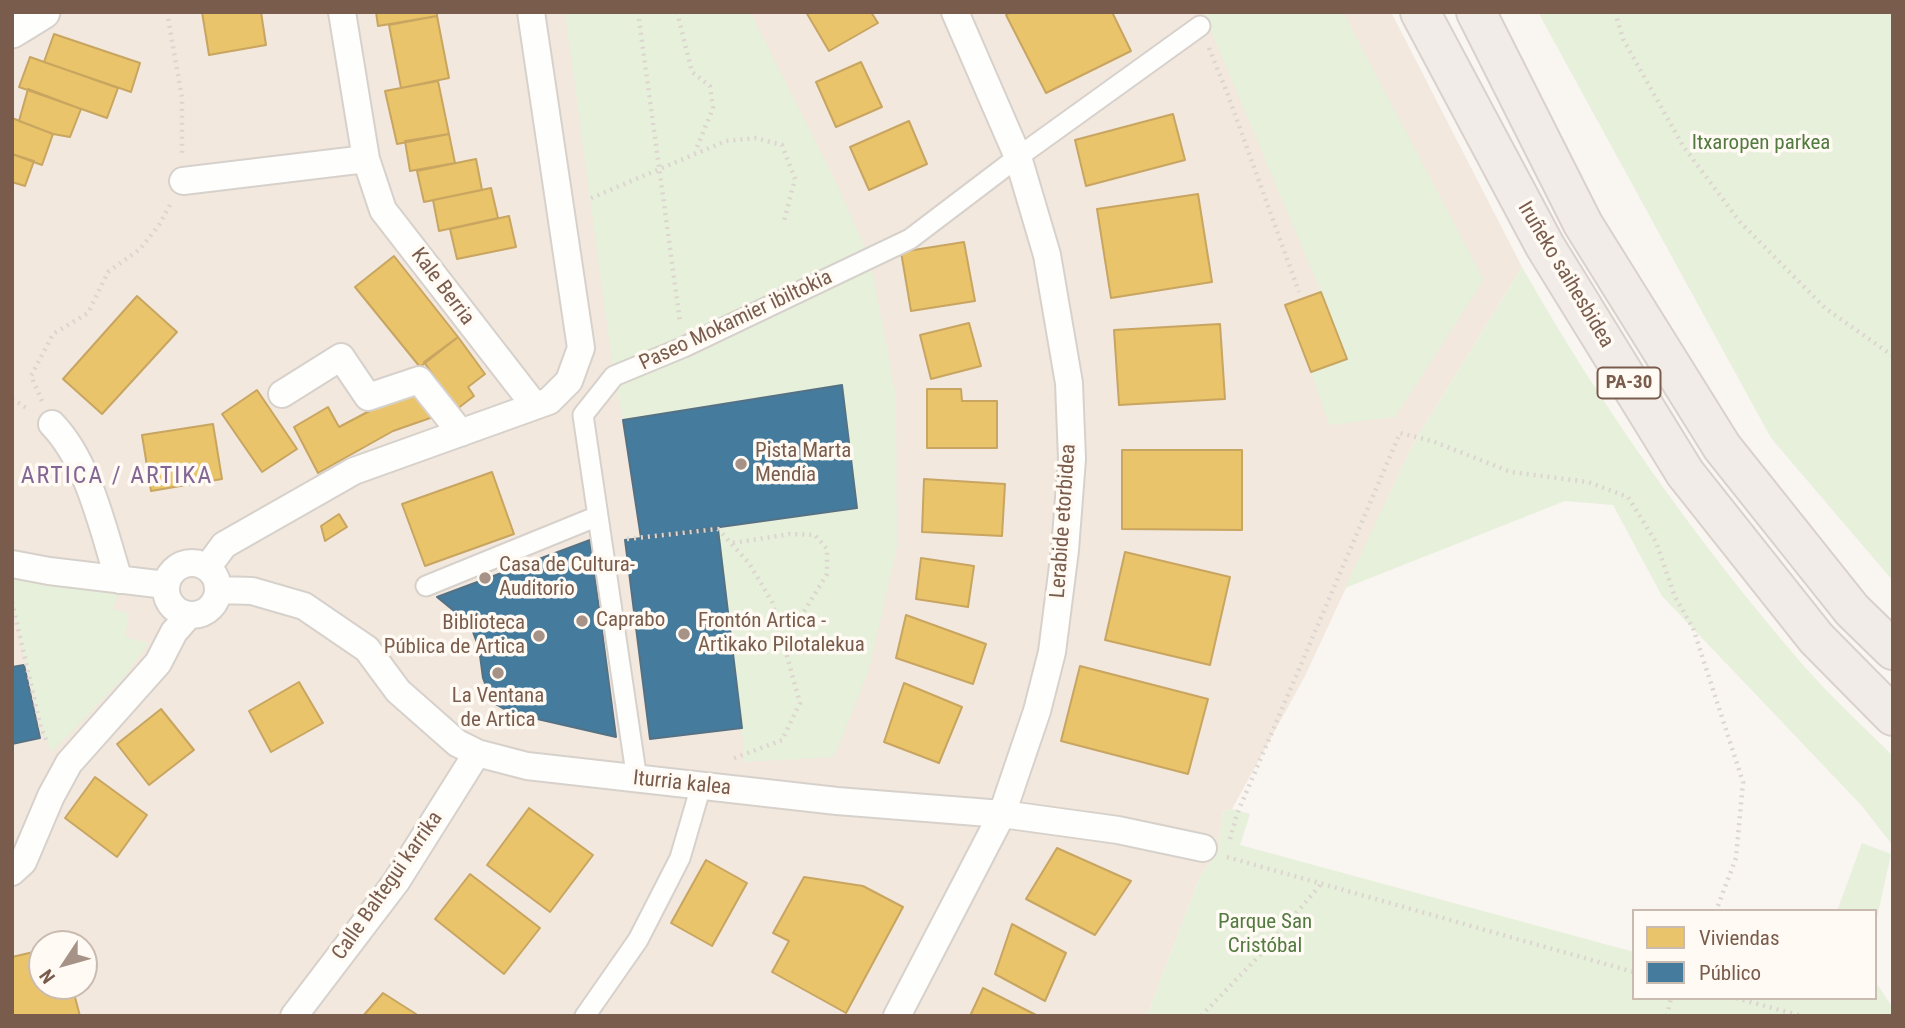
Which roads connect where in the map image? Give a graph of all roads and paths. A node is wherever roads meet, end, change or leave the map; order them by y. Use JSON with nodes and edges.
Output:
{"nodes":[{"id":1,"x":167,"y":12,"type":"edge"},
{"id":2,"x":342,"y":12,"type":"edge"},
{"id":3,"x":531,"y":12,"type":"edge"},
{"id":4,"x":638,"y":12,"type":"edge"},
{"id":5,"x":677,"y":12,"type":"edge"},
{"id":6,"x":955,"y":12,"type":"edge"},
{"id":7,"x":1420,"y":12,"type":"edge"},
{"id":8,"x":1476,"y":12,"type":"edge"},
{"id":9,"x":1615,"y":12,"type":"edge"},
{"id":10,"x":1200,"y":26,"type":"joint"},
{"id":11,"x":695,"y":153,"type":"junction"},
{"id":12,"x":1018,"y":157,"type":"junction"},
{"id":13,"x":366,"y":159,"type":"junction"},
{"id":14,"x":659,"y":168,"type":"junction"},
{"id":15,"x":183,"y":181,"type":"junction"},
{"id":16,"x":590,"y":198,"type":"dead end"},
{"id":17,"x":784,"y":221,"type":"dead end"},
{"id":18,"x":1299,"y":292,"type":"dead end"},
{"id":19,"x":684,"y":347,"type":"junction"},
{"id":20,"x":1893,"y":356,"type":"edge"},
{"id":21,"x":282,"y":394,"type":"dead end"},
{"id":22,"x":535,"y":406,"type":"junction"},
{"id":23,"x":52,"y":424,"type":"joint"},
{"id":24,"x":461,"y":432,"type":"junction"},
{"id":25,"x":598,"y":516,"type":"junction"},
{"id":26,"x":732,"y":543,"type":"junction"},
{"id":27,"x":602,"y":545,"type":"junction"},
{"id":28,"x":12,"y":564,"type":"edge"},
{"id":29,"x":213,"y":579,"type":"junction"},
{"id":30,"x":120,"y":580,"type":"junction"},
{"id":31,"x":166,"y":585,"type":"junction"},
{"id":32,"x":426,"y":586,"type":"dead end"},
{"id":33,"x":12,"y":602,"type":"edge"},
{"id":34,"x":189,"y":615,"type":"junction"},
{"id":35,"x":1893,"y":650,"type":"edge"},
{"id":36,"x":787,"y":653,"type":"junction"},
{"id":37,"x":1893,"y":716,"type":"edge"},
{"id":38,"x":477,"y":753,"type":"junction"},
{"id":39,"x":63,"y":773,"type":"junction"},
{"id":40,"x":637,"y":780,"type":"junction"},
{"id":41,"x":701,"y":786,"type":"junction"},
{"id":42,"x":1002,"y":814,"type":"junction"},
{"id":43,"x":1214,"y":852,"type":"junction"},
{"id":44,"x":12,"y":872,"type":"edge"},
{"id":45,"x":1321,"y":884,"type":"junction"},
{"id":46,"x":1717,"y":909,"type":"edge"},
{"id":47,"x":1632,"y":971,"type":"edge"},
{"id":48,"x":1743,"y":1000,"type":"edge"},
{"id":49,"x":294,"y":1016,"type":"edge"},
{"id":50,"x":585,"y":1016,"type":"edge"},
{"id":51,"x":897,"y":1016,"type":"edge"},
{"id":52,"x":1201,"y":1016,"type":"edge"},
{"id":53,"x":1802,"y":1016,"type":"edge"}],
"edges":[{"from":1,"to":15,"type":"path"},
{"from":2,"to":13,"type":"street","name":"Kale Berria"},
{"from":3,"to":22,"type":"street"},
{"from":4,"to":14,"type":"path"},
{"from":5,"to":11,"type":"path"},
{"from":6,"to":12,"type":"street","name":"Lerabide etorbidea"},
{"from":7,"to":37,"type":"highway","name":"Iruñeko saihesbidea","number":"PA-30"},
{"from":8,"to":35,"type":"highway","name":"Iruñeko saihesbidea","number":"PA-30"},
{"from":9,"to":20,"type":"path"},
{"from":10,"to":12,"type":"street","name":"Paseo Mokamier ibiltokia"},
{"from":10,"to":18,"type":"path"},
{"from":11,"to":14,"type":"path"},
{"from":11,"to":17,"type":"path"},
{"from":12,"to":19,"type":"street","name":"Paseo Mokamier ibiltokia"},
{"from":12,"to":42,"type":"street","name":"Lerabide etorbidea"},
{"from":13,"to":15,"type":"street"},
{"from":13,"to":22,"type":"street","name":"Kale Berria"},
{"from":14,"to":16,"type":"path"},
{"from":14,"to":19,"type":"path"},
{"from":15,"to":23,"type":"path"},
{"from":19,"to":25,"type":"street","name":"Paseo Mokamier ibiltokia"},
{"from":21,"to":24,"type":"street"},
{"from":22,"to":24,"type":"street"},
{"from":23,"to":30,"type":"street"},
{"from":24,"to":29,"type":"street"},
{"from":25,"to":27,"type":"street","name":"Paseo Mokamier ibiltokia"},
{"from":25,"to":32,"type":"street"},
{"from":26,"to":27,"type":"path"},
{"from":26,"to":36,"type":"path"},
{"from":26,"to":36,"type":"path"},
{"from":27,"to":40,"type":"street","name":"Paseo Mokamier ibiltokia"},
{"from":28,"to":30,"type":"street"},
{"from":29,"to":31,"type":"street"},
{"from":29,"to":34,"type":"street"},
{"from":29,"to":38,"type":"street","name":"Iturria kalea"},
{"from":30,"to":31,"type":"street"},
{"from":31,"to":34,"type":"street"},
{"from":33,"to":39,"type":"path"},
{"from":34,"to":39,"type":"street"},
{"from":36,"to":41,"type":"path"},
{"from":38,"to":40,"type":"street","name":"Iturria kalea"},
{"from":38,"to":49,"type":"street","name":"Calle Baltegui karrika"},
{"from":39,"to":44,"type":"street"},
{"from":40,"to":41,"type":"street","name":"Iturria kalea"},
{"from":41,"to":42,"type":"street","name":"Iturria kalea"},
{"from":41,"to":50,"type":"street"},
{"from":42,"to":43,"type":"street","name":"Iturria kalea"},
{"from":42,"to":51,"type":"street","name":"Lerabide etorbidea"},
{"from":43,"to":45,"type":"path"},
{"from":43,"to":46,"type":"path"},
{"from":45,"to":47,"type":"path"},
{"from":45,"to":52,"type":"path"},
{"from":48,"to":53,"type":"path"}]}
